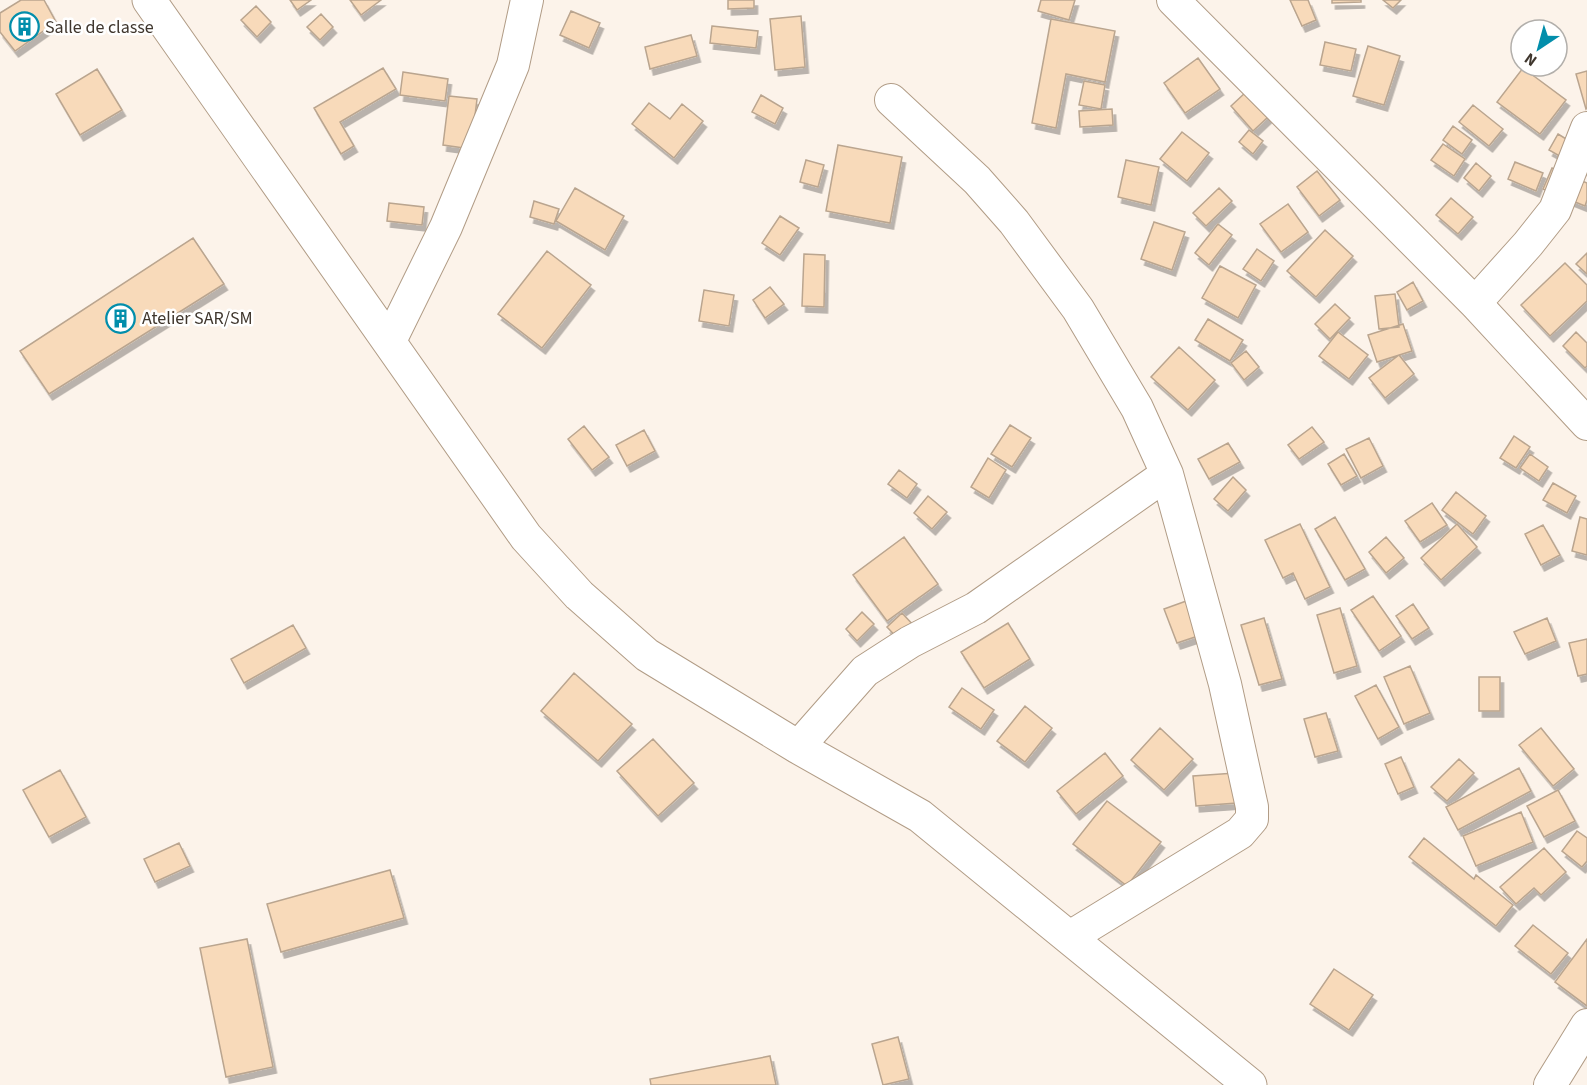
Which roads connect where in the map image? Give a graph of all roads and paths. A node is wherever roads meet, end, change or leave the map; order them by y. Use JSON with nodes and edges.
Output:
{"nodes":[{"id":1,"x":149,"y":0,"type":"edge"},
{"id":2,"x":527,"y":0,"type":"edge"},
{"id":3,"x":1173,"y":0,"type":"edge"},
{"id":4,"x":1202,"y":0,"type":"edge"},
{"id":5,"x":1209,"y":36,"type":"junction"},
{"id":6,"x":891,"y":100,"type":"dead end"},
{"id":7,"x":1587,"y":128,"type":"edge"},
{"id":8,"x":1475,"y":303,"type":"junction"},
{"id":9,"x":390,"y":341,"type":"junction"},
{"id":10,"x":1587,"y":424,"type":"edge"},
{"id":11,"x":1167,"y":474,"type":"junction"},
{"id":12,"x":798,"y":747,"type":"junction"},
{"id":13,"x":1070,"y":937,"type":"junction"},
{"id":14,"x":1587,"y":1026,"type":"edge"},
{"id":15,"x":1250,"y":1085,"type":"edge"},
{"id":16,"x":1550,"y":1085,"type":"edge"}],
"edges":[{"from":1,"to":9,"type":"main road"},
{"from":2,"to":9,"type":"street"},
{"from":3,"to":5,"type":"street"},
{"from":4,"to":5,"type":"street"},
{"from":5,"to":8,"type":"street"},
{"from":6,"to":11,"type":"street"},
{"from":7,"to":8,"type":"street"},
{"from":8,"to":10,"type":"street"},
{"from":9,"to":12,"type":"main road"},
{"from":11,"to":12,"type":"street"},
{"from":11,"to":13,"type":"street"},
{"from":12,"to":13,"type":"main road"},
{"from":13,"to":15,"type":"main road"},
{"from":14,"to":16,"type":"street"}]}
